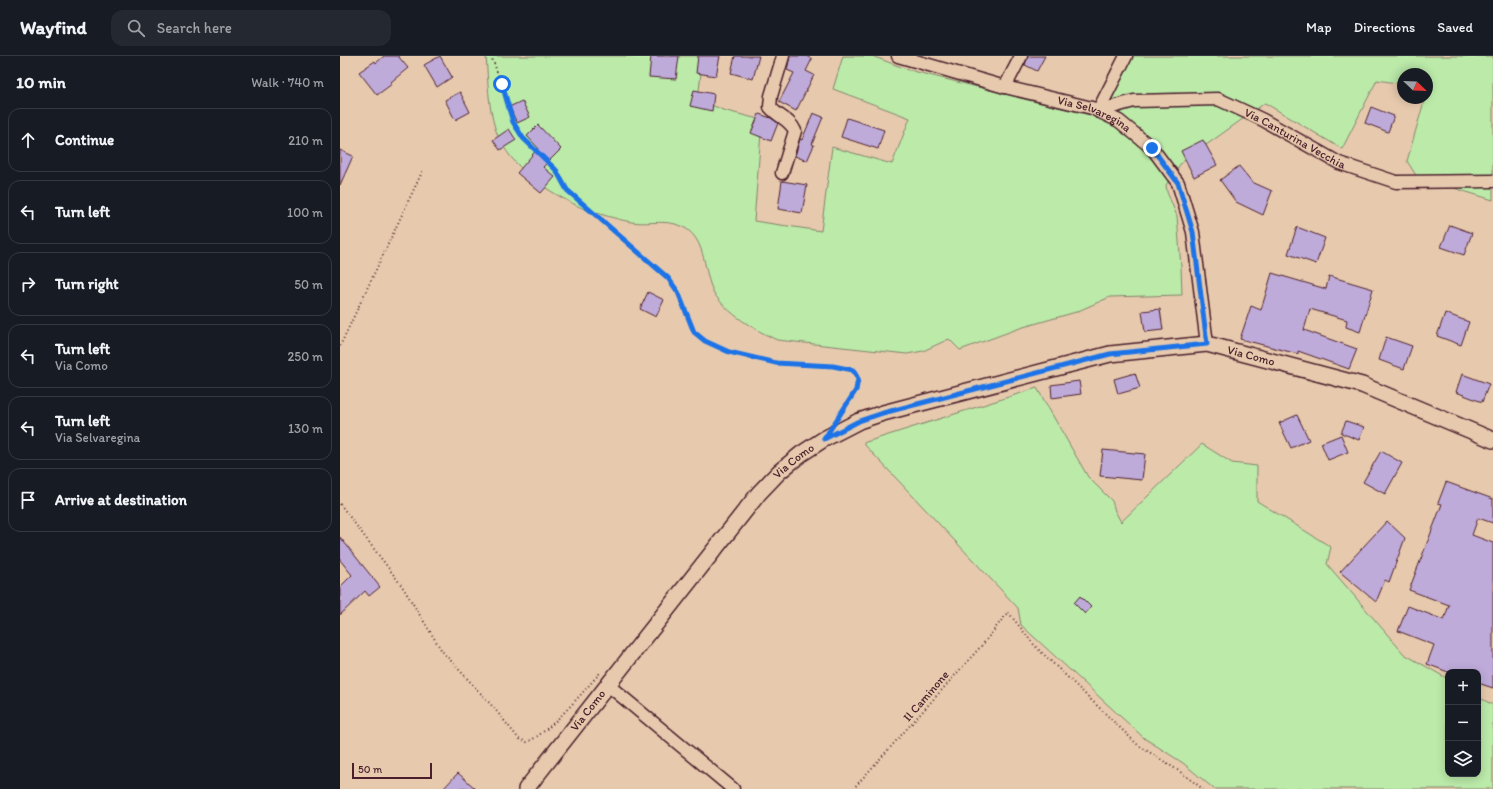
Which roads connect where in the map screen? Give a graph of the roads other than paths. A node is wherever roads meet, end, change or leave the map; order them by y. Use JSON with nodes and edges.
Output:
{"nodes":[{"id":1,"x":783,"y":56,"type":"edge"},
{"id":2,"x":898,"y":56,"type":"edge"},
{"id":3,"x":1021,"y":56,"type":"edge"},
{"id":4,"x":1126,"y":56,"type":"edge"},
{"id":5,"x":1005,"y":87,"type":"junction"},
{"id":6,"x":1098,"y":111,"type":"junction"},
{"id":7,"x":782,"y":173,"type":"dead end"},
{"id":8,"x":1493,"y":181,"type":"edge"},
{"id":9,"x":1207,"y":344,"type":"junction"},
{"id":10,"x":1493,"y":440,"type":"edge"},
{"id":11,"x":608,"y":685,"type":"junction"},
{"id":12,"x":526,"y":789,"type":"edge"},
{"id":13,"x":733,"y":789,"type":"edge"}],
"edges":[{"from":1,"to":7,"type":"street"},
{"from":2,"to":5,"type":"street","name":"Via Selvaregina"},
{"from":3,"to":5,"type":"street"},
{"from":4,"to":6,"type":"street"},
{"from":5,"to":6,"type":"street","name":"Via Selvaregina"},
{"from":6,"to":8,"type":"street","name":"Via Canturina Vecchia"},
{"from":6,"to":9,"type":"street","name":"Via Selvaregina"},
{"from":9,"to":10,"type":"main road","name":"Via Como"},
{"from":9,"to":11,"type":"main road","name":"Via Como"},
{"from":11,"to":12,"type":"main road","name":"Via Como"},
{"from":11,"to":13,"type":"street"}]}
